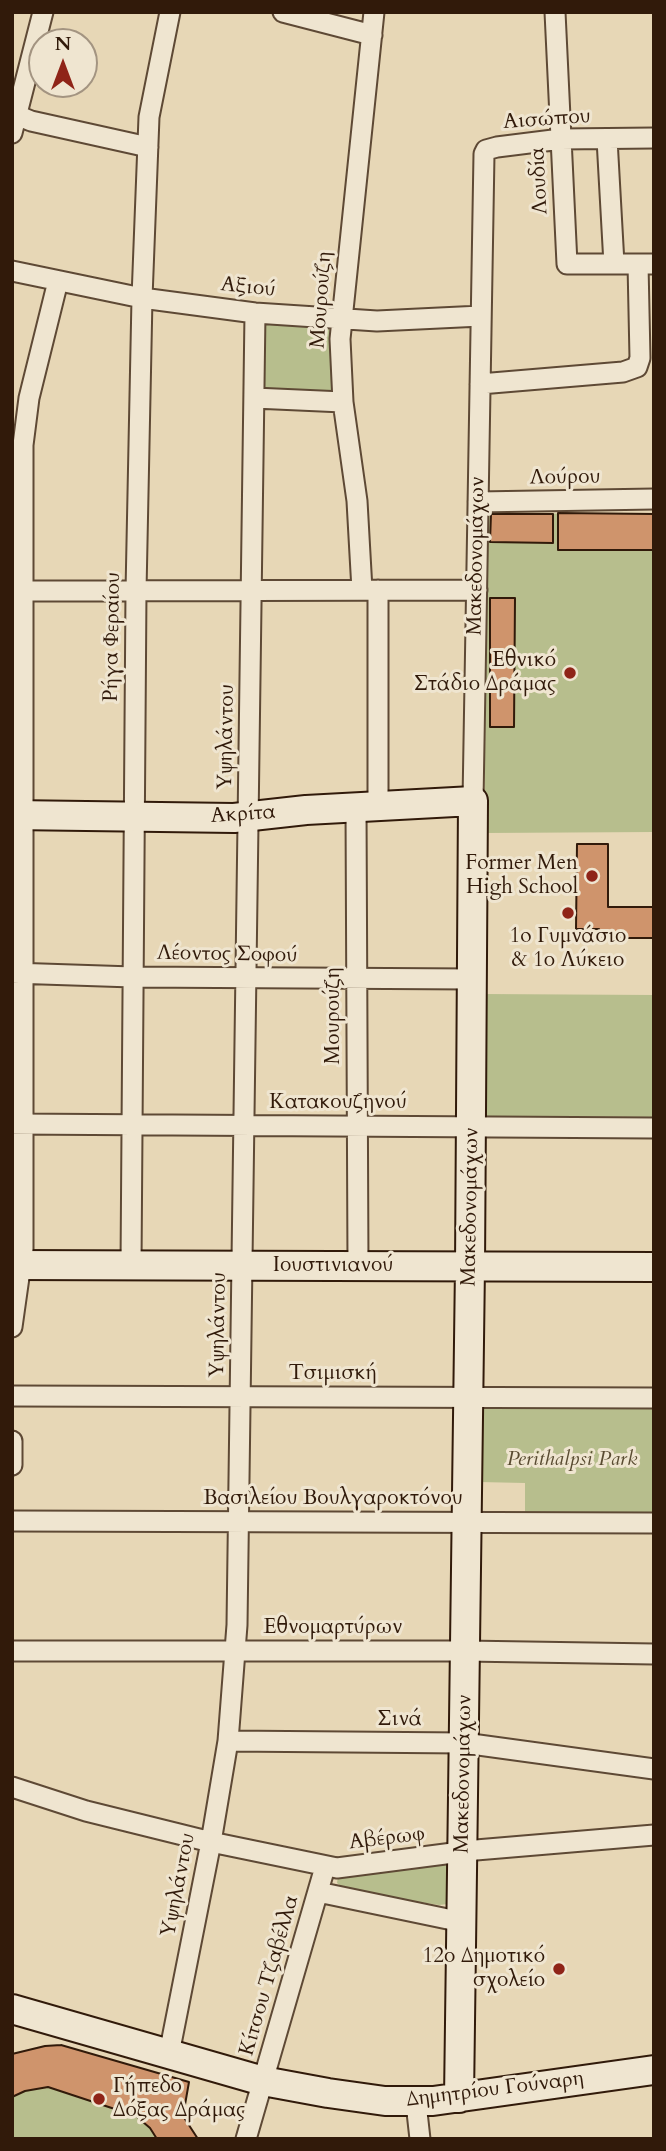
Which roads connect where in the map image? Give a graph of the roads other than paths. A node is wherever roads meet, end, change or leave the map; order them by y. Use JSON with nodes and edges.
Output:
{"nodes":[{"id":1,"x":43,"y":12,"type":"edge"},
{"id":2,"x":170,"y":12,"type":"edge"},
{"id":3,"x":283,"y":12,"type":"edge"},
{"id":4,"x":374,"y":12,"type":"edge"},
{"id":5,"x":555,"y":12,"type":"edge"},
{"id":6,"x":372,"y":35,"type":"junction"},
{"id":7,"x":14,"y":120,"type":"edge"},
{"id":8,"x":654,"y":138,"type":"edge"},
{"id":9,"x":561,"y":139,"type":"junction"},
{"id":10,"x":607,"y":139,"type":"junction"},
{"id":11,"x":148,"y":147,"type":"junction"},
{"id":12,"x":614,"y":264,"type":"junction"},
{"id":13,"x":646,"y":264,"type":"edge"},
{"id":14,"x":12,"y":271,"type":"edge"},
{"id":15,"x":58,"y":281,"type":"junction"},
{"id":16,"x":142,"y":298,"type":"junction"},
{"id":17,"x":255,"y":313,"type":"junction"},
{"id":18,"x":481,"y":316,"type":"junction"},
{"id":19,"x":342,"y":320,"type":"junction"},
{"id":20,"x":480,"y":384,"type":"junction"},
{"id":21,"x":254,"y":398,"type":"junction"},
{"id":22,"x":343,"y":402,"type":"junction"},
{"id":23,"x":654,"y":499,"type":"edge"},
{"id":24,"x":478,"y":502,"type":"junction"},
{"id":25,"x":370,"y":590,"type":"junction"},
{"id":26,"x":477,"y":590,"type":"junction"},
{"id":27,"x":23,"y":591,"type":"junction"},
{"id":28,"x":136,"y":591,"type":"junction"},
{"id":29,"x":251,"y":591,"type":"junction"},
{"id":30,"x":18,"y":728,"type":"edge"},
{"id":31,"x":12,"y":783,"type":"edge"},
{"id":32,"x":473,"y":801,"type":"junction"},
{"id":33,"x":367,"y":807,"type":"junction"},
{"id":34,"x":18,"y":815,"type":"edge"},
{"id":35,"x":248,"y":816,"type":"junction"},
{"id":36,"x":134,"y":817,"type":"junction"},
{"id":37,"x":18,"y":974,"type":"edge"},
{"id":38,"x":133,"y":977,"type":"junction"},
{"id":39,"x":246,"y":977,"type":"junction"},
{"id":40,"x":356,"y":979,"type":"junction"},
{"id":41,"x":472,"y":979,"type":"junction"},
{"id":42,"x":18,"y":1124,"type":"edge"},
{"id":43,"x":132,"y":1125,"type":"junction"},
{"id":44,"x":244,"y":1126,"type":"junction"},
{"id":45,"x":358,"y":1126,"type":"junction"},
{"id":46,"x":472,"y":1127,"type":"junction"},
{"id":47,"x":654,"y":1128,"type":"edge"},
{"id":48,"x":17,"y":1265,"type":"edge"},
{"id":49,"x":131,"y":1265,"type":"junction"},
{"id":50,"x":242,"y":1266,"type":"junction"},
{"id":51,"x":358,"y":1266,"type":"junction"},
{"id":52,"x":470,"y":1266,"type":"junction"},
{"id":53,"x":654,"y":1267,"type":"edge"},
{"id":54,"x":12,"y":1327,"type":"edge"},
{"id":55,"x":12,"y":1396,"type":"edge"},
{"id":56,"x":240,"y":1397,"type":"junction"},
{"id":57,"x":469,"y":1397,"type":"junction"},
{"id":58,"x":654,"y":1398,"type":"edge"},
{"id":59,"x":12,"y":1441,"type":"edge"},
{"id":60,"x":12,"y":1465,"type":"edge"},
{"id":61,"x":12,"y":1521,"type":"edge"},
{"id":62,"x":239,"y":1521,"type":"junction"},
{"id":63,"x":467,"y":1522,"type":"junction"},
{"id":64,"x":654,"y":1523,"type":"edge"},
{"id":65,"x":12,"y":1651,"type":"edge"},
{"id":66,"x":236,"y":1651,"type":"junction"},
{"id":67,"x":465,"y":1651,"type":"junction"},
{"id":68,"x":654,"y":1654,"type":"edge"},
{"id":69,"x":228,"y":1741,"type":"junction"},
{"id":70,"x":464,"y":1743,"type":"junction"},
{"id":71,"x":654,"y":1769,"type":"edge"},
{"id":72,"x":12,"y":1787,"type":"edge"},
{"id":73,"x":654,"y":1835,"type":"edge"},
{"id":74,"x":211,"y":1842,"type":"junction"},
{"id":75,"x":463,"y":1852,"type":"junction"},
{"id":76,"x":326,"y":1867,"type":"junction"},
{"id":77,"x":318,"y":1892,"type":"junction"},
{"id":78,"x":462,"y":1922,"type":"junction"},
{"id":79,"x":12,"y":2009,"type":"edge"},
{"id":80,"x":169,"y":2054,"type":"junction"},
{"id":81,"x":654,"y":2070,"type":"edge"},
{"id":82,"x":263,"y":2081,"type":"junction"},
{"id":83,"x":459,"y":2098,"type":"junction"},
{"id":84,"x":416,"y":2103,"type":"junction"},
{"id":85,"x":246,"y":2139,"type":"edge"},
{"id":86,"x":420,"y":2139,"type":"edge"}],
"edges":[{"from":1,"to":7,"type":"street"},
{"from":2,"to":11,"type":"street","name":"Ρήγα Φεραίου"},
{"from":3,"to":6,"type":"street"},
{"from":4,"to":6,"type":"street","name":"Μουρούζη"},
{"from":5,"to":9,"type":"street","name":"Λουδία"},
{"from":6,"to":19,"type":"street","name":"Μουρούζη"},
{"from":7,"to":11,"type":"street"},
{"from":8,"to":10,"type":"street","name":"Αισώπου"},
{"from":9,"to":10,"type":"street","name":"Αισώπου"},
{"from":9,"to":12,"type":"street","name":"Λουδία"},
{"from":9,"to":18,"type":"street","name":"Αισώπου"},
{"from":10,"to":12,"type":"street"},
{"from":11,"to":16,"type":"street","name":"Ρήγα Φεραίου"},
{"from":12,"to":13,"type":"street"},
{"from":13,"to":20,"type":"street"},
{"from":14,"to":15,"type":"street","name":"Αξιού"},
{"from":15,"to":16,"type":"street","name":"Αξιού"},
{"from":15,"to":27,"type":"street"},
{"from":16,"to":17,"type":"street","name":"Αξιού"},
{"from":16,"to":28,"type":"street","name":"Ρήγα Φεραίου"},
{"from":17,"to":19,"type":"street","name":"Αξιού"},
{"from":17,"to":21,"type":"street","name":"Υψηλάντου"},
{"from":18,"to":19,"type":"street","name":"Αξιού"},
{"from":18,"to":20,"type":"street","name":"Μακεδονομάχων"},
{"from":19,"to":22,"type":"street","name":"Μουρούζη"},
{"from":20,"to":24,"type":"street","name":"Μακεδονομάχων"},
{"from":21,"to":22,"type":"street"},
{"from":21,"to":29,"type":"street","name":"Υψηλάντου"},
{"from":22,"to":25,"type":"street","name":"Μουρούζη"},
{"from":23,"to":24,"type":"street","name":"Λούρου"},
{"from":24,"to":26,"type":"street","name":"Μακεδονομάχων"},
{"from":25,"to":26,"type":"street"},
{"from":25,"to":29,"type":"street"},
{"from":25,"to":33,"type":"street","name":"Μουρούζη"},
{"from":26,"to":32,"type":"street","name":"Μακεδονομάχων"},
{"from":27,"to":28,"type":"street"},
{"from":27,"to":30,"type":"street"},
{"from":28,"to":29,"type":"street"},
{"from":28,"to":36,"type":"street","name":"Ρήγα Φεραίου"},
{"from":29,"to":35,"type":"street","name":"Υψηλάντου"},
{"from":30,"to":31,"type":"street"},
{"from":30,"to":34,"type":"street"},
{"from":32,"to":33,"type":"street","name":"Ακρίτα"},
{"from":32,"to":41,"type":"street","name":"Μακεδονομάχων"},
{"from":33,"to":35,"type":"street","name":"Ακρίτα"},
{"from":33,"to":40,"type":"street","name":"Μουρούζη"},
{"from":34,"to":36,"type":"street","name":"Ακρίτα"},
{"from":34,"to":37,"type":"street"},
{"from":35,"to":36,"type":"street","name":"Ακρίτα"},
{"from":35,"to":39,"type":"street","name":"Υψηλάντου"},
{"from":36,"to":38,"type":"street","name":"Ρήγα Φεραίου"},
{"from":37,"to":38,"type":"street","name":"Λέοντος Σοφού"},
{"from":37,"to":42,"type":"street"},
{"from":38,"to":39,"type":"street","name":"Λέοντος Σοφού"},
{"from":38,"to":43,"type":"street","name":"Ρήγα Φεραίου"},
{"from":39,"to":40,"type":"street","name":"Λέοντος Σοφού"},
{"from":39,"to":44,"type":"street","name":"Υψηλάντου"},
{"from":40,"to":41,"type":"street","name":"Λέοντος Σοφού"},
{"from":40,"to":45,"type":"street","name":"Μουρούζη"},
{"from":41,"to":46,"type":"street","name":"Μακεδονομάχων"},
{"from":42,"to":43,"type":"street","name":"Κατακουζηνού"},
{"from":42,"to":48,"type":"street"},
{"from":43,"to":44,"type":"street","name":"Κατακουζηνού"},
{"from":43,"to":49,"type":"street","name":"Ρήγα Φεραίου"},
{"from":44,"to":45,"type":"street","name":"Κατακουζηνού"},
{"from":44,"to":50,"type":"street","name":"Υψηλάντου"},
{"from":45,"to":46,"type":"street","name":"Κατακουζηνού"},
{"from":45,"to":51,"type":"street","name":"Μουρούζη"},
{"from":46,"to":47,"type":"street","name":"Κατακουζηνού"},
{"from":46,"to":52,"type":"street","name":"Μακεδονομάχων"},
{"from":48,"to":49,"type":"street","name":"Ιουστινιανού"},
{"from":48,"to":54,"type":"street"},
{"from":49,"to":50,"type":"street","name":"Ιουστινιανού"},
{"from":50,"to":51,"type":"street","name":"Ιουστινιανού"},
{"from":50,"to":56,"type":"street","name":"Υψηλάντου"},
{"from":51,"to":52,"type":"street","name":"Ιουστινιανού"},
{"from":52,"to":53,"type":"street","name":"Ιουστινιανού"},
{"from":52,"to":57,"type":"street","name":"Μακεδονομάχων"},
{"from":55,"to":56,"type":"street","name":"Τσιμισκή"},
{"from":56,"to":57,"type":"street","name":"Τσιμισκή"},
{"from":56,"to":62,"type":"street","name":"Υψηλάντου"},
{"from":57,"to":58,"type":"street","name":"Τσιμισκή"},
{"from":57,"to":63,"type":"street","name":"Μακεδονομάχων"},
{"from":59,"to":60,"type":"street"},
{"from":61,"to":62,"type":"street","name":"Βασιλείου Βουλγαροκτόνου"},
{"from":62,"to":63,"type":"street","name":"Βασιλείου Βουλγαροκτόνου"},
{"from":62,"to":66,"type":"street","name":"Υψηλάντου"},
{"from":63,"to":64,"type":"street","name":"Βασιλείου Βουλγαροκτόνου"},
{"from":63,"to":67,"type":"street","name":"Μακεδονομάχων"},
{"from":65,"to":66,"type":"street","name":"Εθνομαρτύρων"},
{"from":66,"to":67,"type":"street","name":"Εθνομαρτύρων"},
{"from":66,"to":69,"type":"street","name":"Υψηλάντου"},
{"from":67,"to":68,"type":"street","name":"Εθνομαρτύρων"},
{"from":67,"to":70,"type":"street","name":"Μακεδονομάχων"},
{"from":69,"to":70,"type":"street","name":"Σινά"},
{"from":69,"to":74,"type":"street","name":"Υψηλάντου"},
{"from":70,"to":71,"type":"street","name":"Σινά"},
{"from":70,"to":75,"type":"street","name":"Μακεδονομάχων"},
{"from":72,"to":74,"type":"street","name":"Αβέρωφ"},
{"from":73,"to":75,"type":"street","name":"Αβέρωφ"},
{"from":74,"to":76,"type":"street","name":"Αβέρωφ"},
{"from":74,"to":80,"type":"street","name":"Υψηλάντου"},
{"from":75,"to":76,"type":"street","name":"Αβέρωφ"},
{"from":75,"to":78,"type":"street","name":"Μακεδονομάχων"},
{"from":76,"to":77,"type":"street","name":"Κίτσου Τζαβέλλα"},
{"from":77,"to":78,"type":"street"},
{"from":77,"to":82,"type":"street","name":"Κίτσου Τζαβέλλα"},
{"from":78,"to":83,"type":"street","name":"Μακεδονομάχων"},
{"from":79,"to":80,"type":"street","name":"Δημητρίου Γούναρη"},
{"from":80,"to":82,"type":"street","name":"Δημητρίου Γούναρη"},
{"from":81,"to":83,"type":"street","name":"Δημητρίου Γούναρη"},
{"from":82,"to":84,"type":"street","name":"Δημητρίου Γούναρη"},
{"from":82,"to":85,"type":"street","name":"Κίτσου Τζαβέλλα"},
{"from":83,"to":84,"type":"street","name":"Δημητρίου Γούναρη"},
{"from":84,"to":86,"type":"street"}]}
